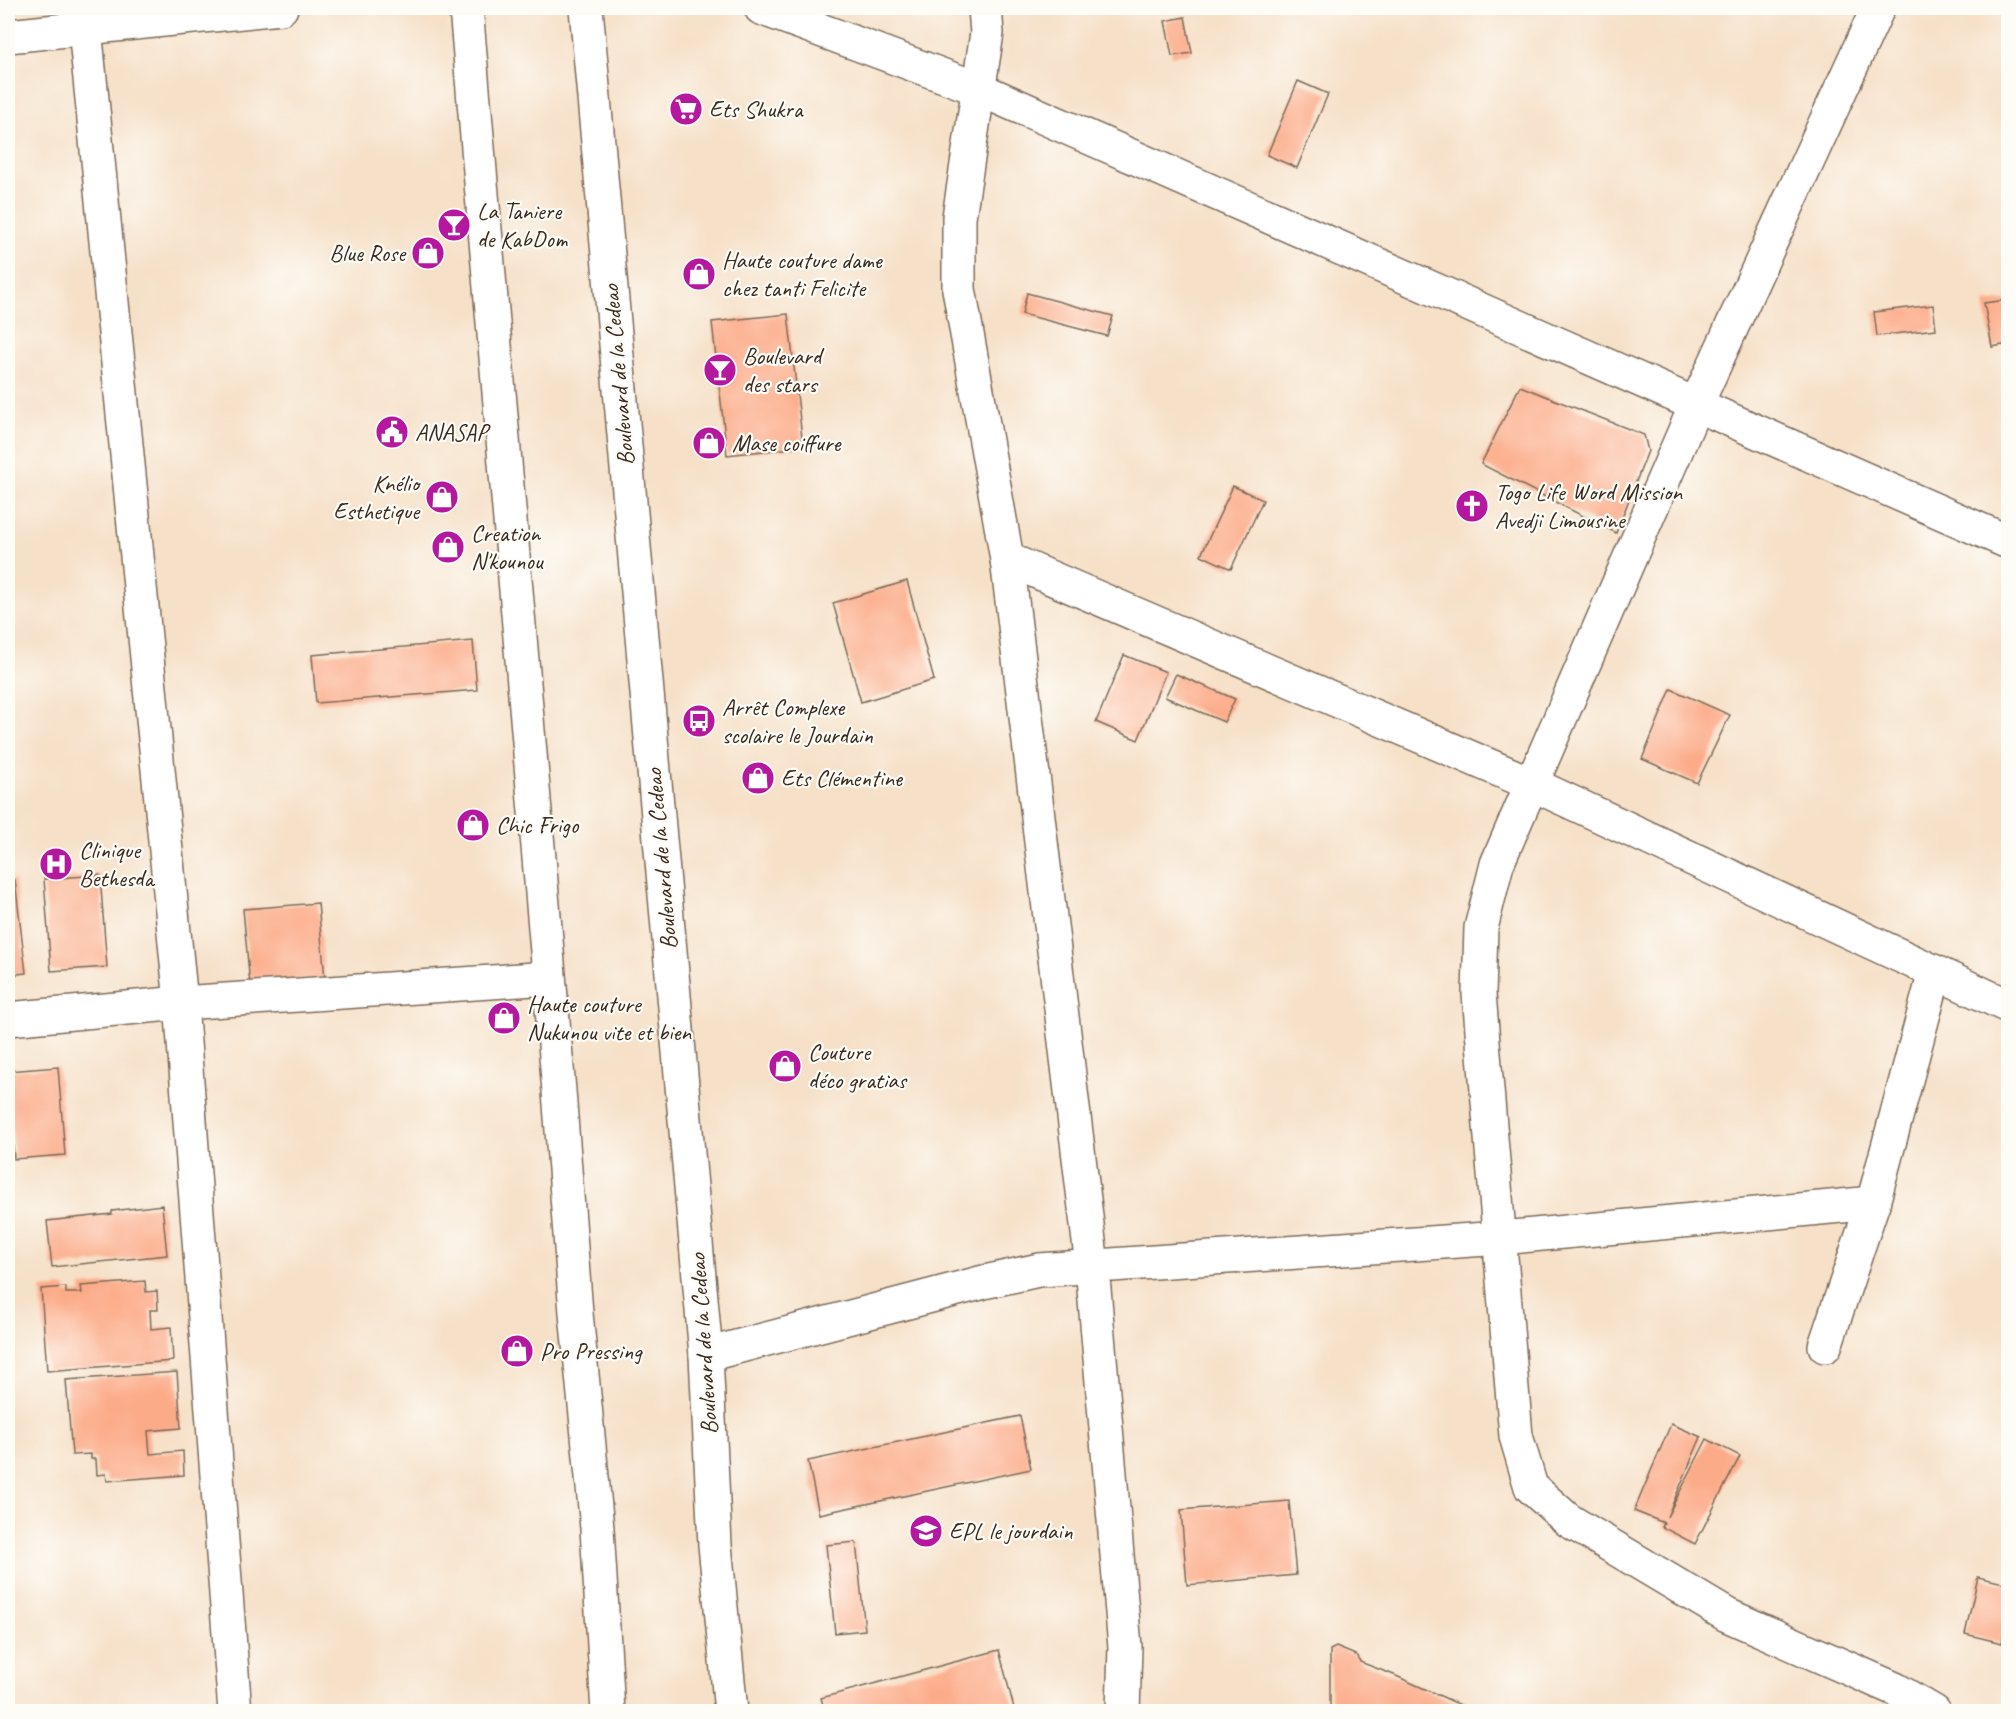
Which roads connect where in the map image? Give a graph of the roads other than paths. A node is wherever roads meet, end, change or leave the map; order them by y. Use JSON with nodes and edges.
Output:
{"nodes":[{"id":1,"x":281,"y":8,"type":"edge"},
{"id":2,"x":466,"y":8,"type":"edge"},
{"id":3,"x":586,"y":8,"type":"edge"},
{"id":4,"x":761,"y":8,"type":"edge"},
{"id":5,"x":985,"y":8,"type":"edge"},
{"id":6,"x":1878,"y":8,"type":"edge"},
{"id":7,"x":85,"y":18,"type":"edge"},
{"id":8,"x":8,"y":36,"type":"edge"},
{"id":9,"x":979,"y":89,"type":"junction"},
{"id":10,"x":1696,"y":405,"type":"junction"},
{"id":11,"x":2008,"y":542,"type":"edge"},
{"id":12,"x":1007,"y":560,"type":"junction"},
{"id":13,"x":1532,"y":784,"type":"junction"},
{"id":14,"x":1935,"y":972,"type":"junction"},
{"id":15,"x":549,"y":978,"type":"junction"},
{"id":16,"x":181,"y":1003,"type":"junction"},
{"id":17,"x":2008,"y":1006,"type":"edge"},
{"id":18,"x":8,"y":1019,"type":"edge"},
{"id":19,"x":1873,"y":1203,"type":"junction"},
{"id":20,"x":1501,"y":1238,"type":"junction"},
{"id":21,"x":1092,"y":1266,"type":"junction"},
{"id":22,"x":1826,"y":1346,"type":"dead end"},
{"id":23,"x":706,"y":1355,"type":"junction"},
{"id":24,"x":235,"y":1712,"type":"edge"},
{"id":25,"x":608,"y":1712,"type":"edge"},
{"id":26,"x":731,"y":1712,"type":"edge"},
{"id":27,"x":1123,"y":1712,"type":"edge"},
{"id":28,"x":1934,"y":1712,"type":"edge"}],
"edges":[{"from":1,"to":7,"type":"street"},
{"from":2,"to":15,"type":"street"},
{"from":3,"to":23,"type":"street","name":"Boulevard de la Cedeao"},
{"from":4,"to":9,"type":"street"},
{"from":5,"to":9,"type":"street"},
{"from":6,"to":10,"type":"street"},
{"from":7,"to":8,"type":"street"},
{"from":7,"to":16,"type":"street"},
{"from":9,"to":10,"type":"street"},
{"from":9,"to":12,"type":"street"},
{"from":10,"to":11,"type":"street"},
{"from":10,"to":13,"type":"street"},
{"from":12,"to":13,"type":"street"},
{"from":12,"to":21,"type":"street"},
{"from":13,"to":14,"type":"street"},
{"from":13,"to":20,"type":"street"},
{"from":14,"to":17,"type":"street"},
{"from":14,"to":19,"type":"street"},
{"from":15,"to":16,"type":"street"},
{"from":15,"to":25,"type":"street"},
{"from":16,"to":18,"type":"street"},
{"from":16,"to":24,"type":"street"},
{"from":19,"to":20,"type":"street"},
{"from":19,"to":22,"type":"street"},
{"from":20,"to":21,"type":"street"},
{"from":20,"to":28,"type":"street"},
{"from":21,"to":23,"type":"street"},
{"from":21,"to":27,"type":"street"},
{"from":23,"to":26,"type":"street","name":"Boulevard de la Cedeao"}]}
